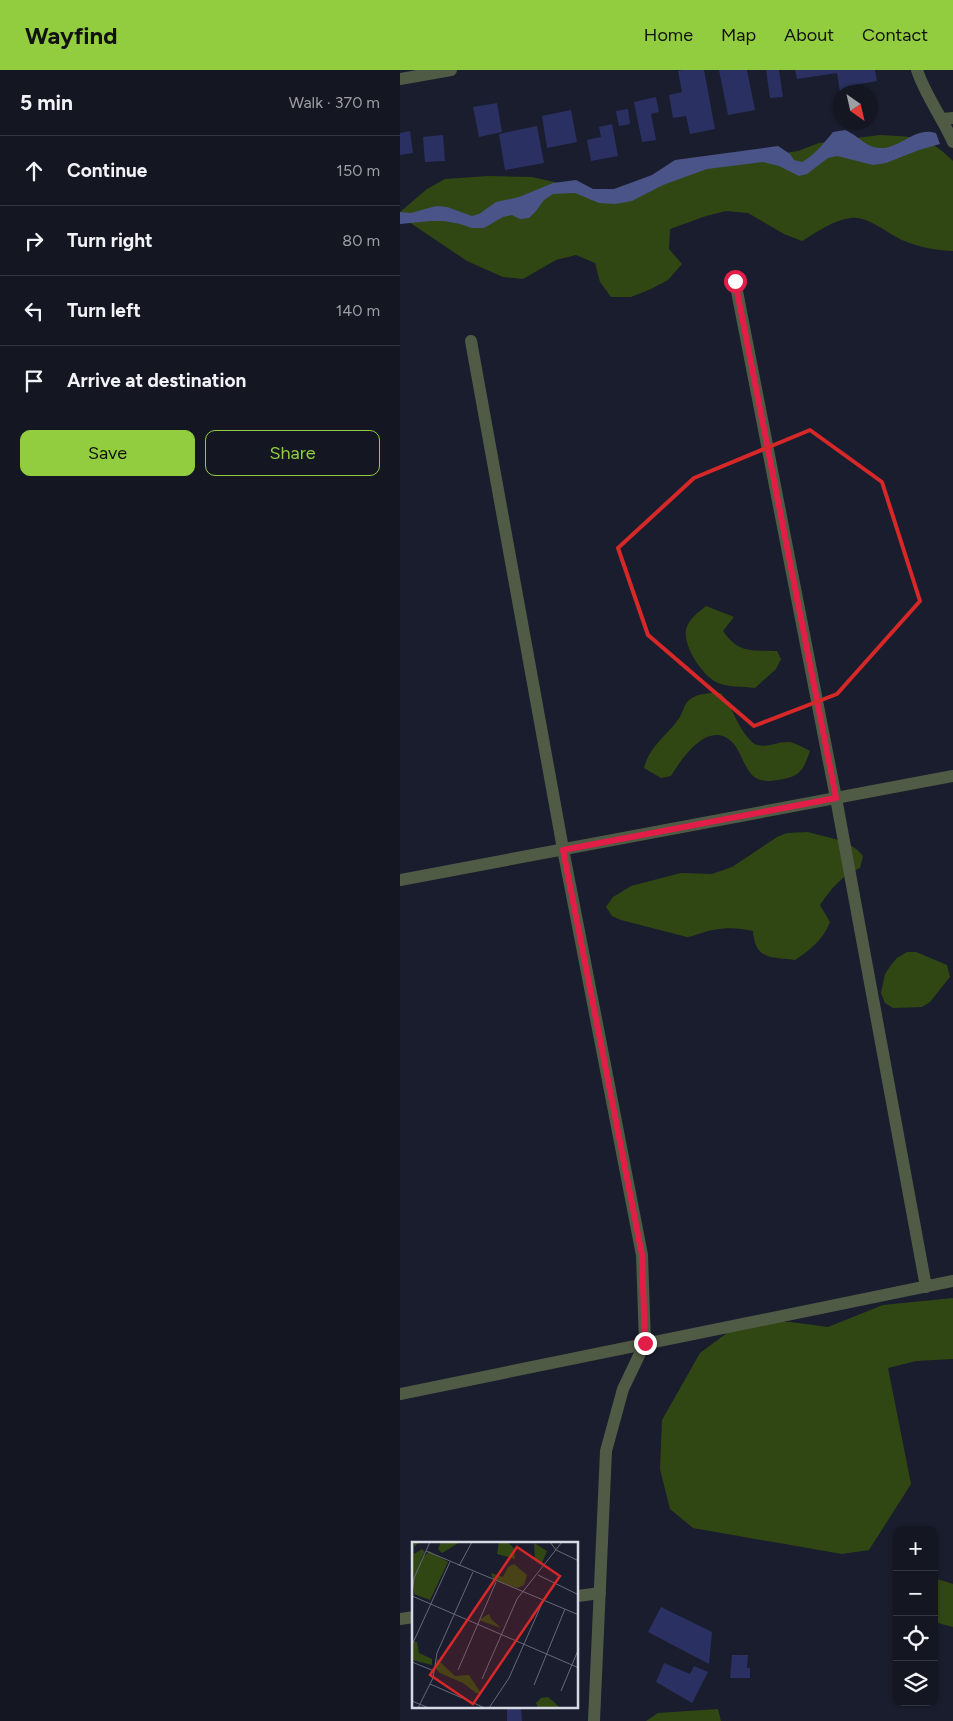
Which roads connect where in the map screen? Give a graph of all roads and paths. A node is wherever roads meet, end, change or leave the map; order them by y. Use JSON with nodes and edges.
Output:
{"nodes":[{"id":1,"x":451,"y":70,"type":"edge"},
{"id":2,"x":917,"y":70,"type":"edge"},
{"id":3,"x":400,"y":79,"type":"edge"},
{"id":4,"x":948,"y":118,"type":"edge"},
{"id":5,"x":953,"y":142,"type":"edge"},
{"id":6,"x":735,"y":281,"type":"dead end"},
{"id":7,"x":471,"y":341,"type":"dead end"},
{"id":8,"x":953,"y":776,"type":"edge"},
{"id":9,"x":836,"y":798,"type":"junction"},
{"id":10,"x":563,"y":850,"type":"junction"},
{"id":11,"x":400,"y":880,"type":"edge"},
{"id":12,"x":953,"y":1281,"type":"edge"},
{"id":13,"x":926,"y":1287,"type":"junction"},
{"id":14,"x":645,"y":1343,"type":"junction"},
{"id":15,"x":400,"y":1394,"type":"edge"},
{"id":16,"x":600,"y":1593,"type":"junction"},
{"id":17,"x":579,"y":1596,"type":"edge"},
{"id":18,"x":594,"y":1721,"type":"edge"}],
"edges":[{"from":1,"to":3,"type":"street"},
{"from":2,"to":4,"type":"street"},
{"from":4,"to":5,"type":"street"},
{"from":6,"to":9,"type":"street"},
{"from":7,"to":10,"type":"street"},
{"from":8,"to":9,"type":"street"},
{"from":9,"to":10,"type":"street"},
{"from":9,"to":13,"type":"street"},
{"from":10,"to":11,"type":"street"},
{"from":10,"to":14,"type":"street"},
{"from":12,"to":13,"type":"street"},
{"from":13,"to":14,"type":"street"},
{"from":14,"to":15,"type":"street"},
{"from":14,"to":16,"type":"street"},
{"from":16,"to":17,"type":"street"},
{"from":16,"to":18,"type":"street"}]}
